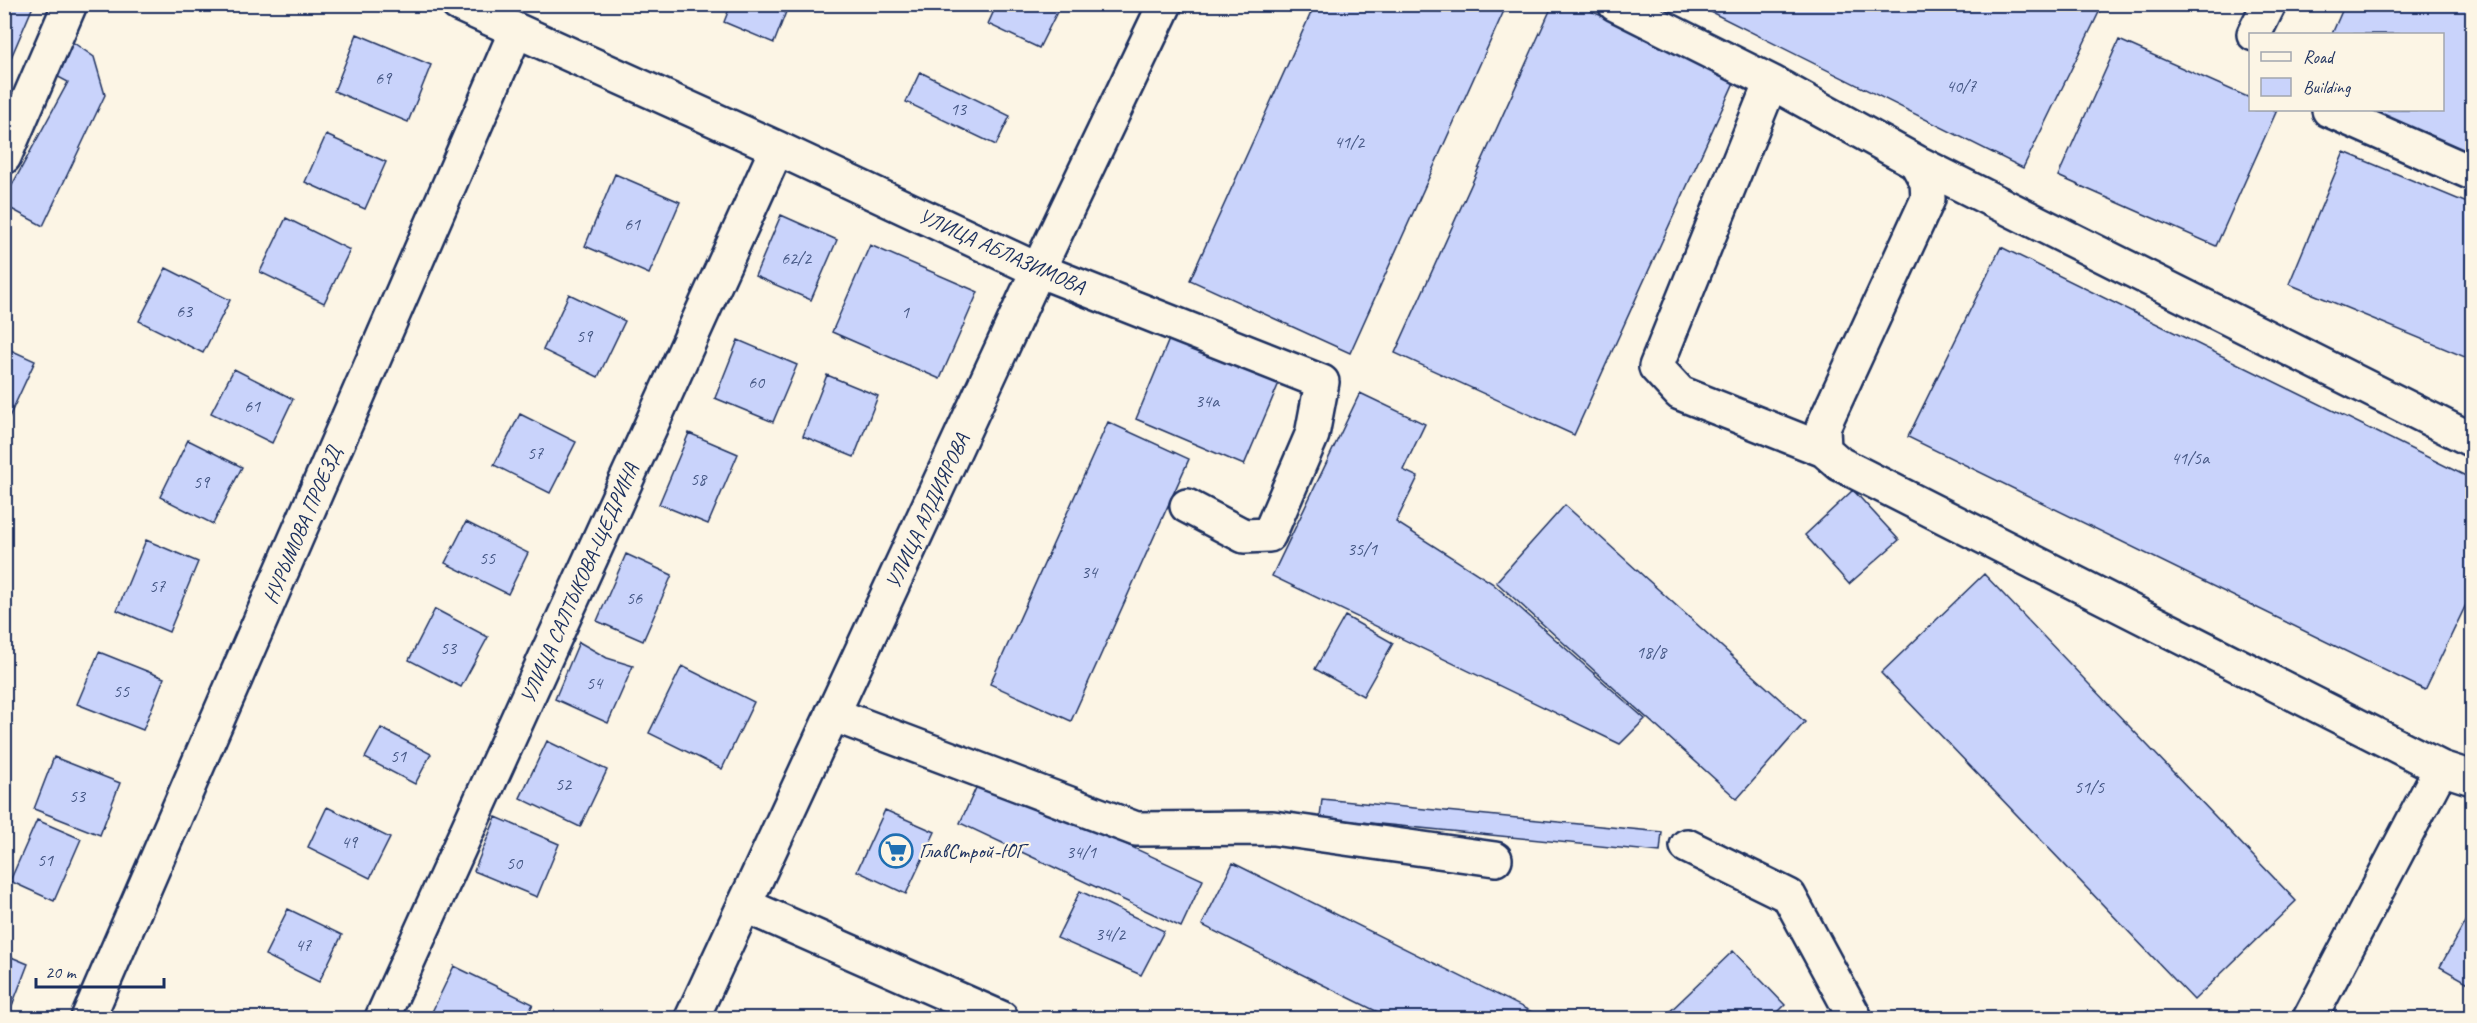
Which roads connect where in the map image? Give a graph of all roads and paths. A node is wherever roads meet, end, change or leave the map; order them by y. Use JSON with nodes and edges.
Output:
{"nodes":[{"id":1,"x":70,"y":4,"type":"edge"},
{"id":2,"x":1165,"y":4,"type":"edge"},
{"id":3,"x":1615,"y":4,"type":"edge"},
{"id":4,"x":2269,"y":4,"type":"edge"},
{"id":5,"x":469,"y":7,"type":"edge"},
{"id":6,"x":516,"y":31,"type":"junction"},
{"id":7,"x":2254,"y":33,"type":"edge"},
{"id":8,"x":1771,"y":82,"type":"junction"},
{"id":9,"x":2331,"y":111,"type":"edge"},
{"id":10,"x":777,"y":148,"type":"junction"},
{"id":11,"x":4,"y":157,"type":"edge"},
{"id":12,"x":1917,"y":162,"type":"junction"},
{"id":13,"x":2472,"y":173,"type":"edge"},
{"id":14,"x":1038,"y":270,"type":"junction"},
{"id":15,"x":2472,"y":440,"type":"edge"},
{"id":16,"x":1824,"y":450,"type":"junction"},
{"id":17,"x":1187,"y":506,"type":"dead end"},
{"id":18,"x":832,"y":714,"type":"junction"},
{"id":19,"x":2441,"y":768,"type":"junction"},
{"id":20,"x":2472,"y":778,"type":"edge"},
{"id":21,"x":1687,"y":846,"type":"dead end"},
{"id":22,"x":1495,"y":859,"type":"dead end"},
{"id":23,"x":744,"y":905,"type":"junction"},
{"id":24,"x":88,"y":1018,"type":"edge"},
{"id":25,"x":382,"y":1018,"type":"edge"},
{"id":26,"x":692,"y":1018,"type":"edge"},
{"id":27,"x":1001,"y":1018,"type":"edge"},
{"id":28,"x":1855,"y":1018,"type":"edge"},
{"id":29,"x":2310,"y":1018,"type":"edge"}],
"edges":[{"from":1,"to":11,"type":"street"},
{"from":2,"to":14,"type":"street","name":"УЛИЦА АЛДИЯРОВА"},
{"from":3,"to":8,"type":"street"},
{"from":4,"to":7,"type":"street"},
{"from":5,"to":6,"type":"street","name":"УЛИЦА АБЛАЗИМОВА"},
{"from":6,"to":10,"type":"street","name":"УЛИЦА АБЛАЗИМОВА"},
{"from":6,"to":24,"type":"street","name":"НУРЫМОВА ПРОЕЗД"},
{"from":8,"to":12,"type":"street"},
{"from":8,"to":16,"type":"street"},
{"from":9,"to":13,"type":"street"},
{"from":10,"to":14,"type":"street","name":"УЛИЦА АБЛАЗИМОВА"},
{"from":10,"to":25,"type":"street","name":"УЛИЦА САЛТЫКОВА-ЩЕДРИНА"},
{"from":12,"to":15,"type":"street"},
{"from":12,"to":16,"type":"street"},
{"from":14,"to":17,"type":"street","name":"УЛИЦА АБЛАЗИМОВА"},
{"from":14,"to":18,"type":"street","name":"УЛИЦА АЛДИЯРОВА"},
{"from":16,"to":19,"type":"street"},
{"from":18,"to":22,"type":"street"},
{"from":18,"to":23,"type":"street","name":"УЛИЦА АЛДИЯРОВА"},
{"from":19,"to":20,"type":"street"},
{"from":19,"to":29,"type":"street"},
{"from":21,"to":28,"type":"street"},
{"from":23,"to":26,"type":"street","name":"УЛИЦА АЛДИЯРОВА"},
{"from":23,"to":27,"type":"street"}]}
